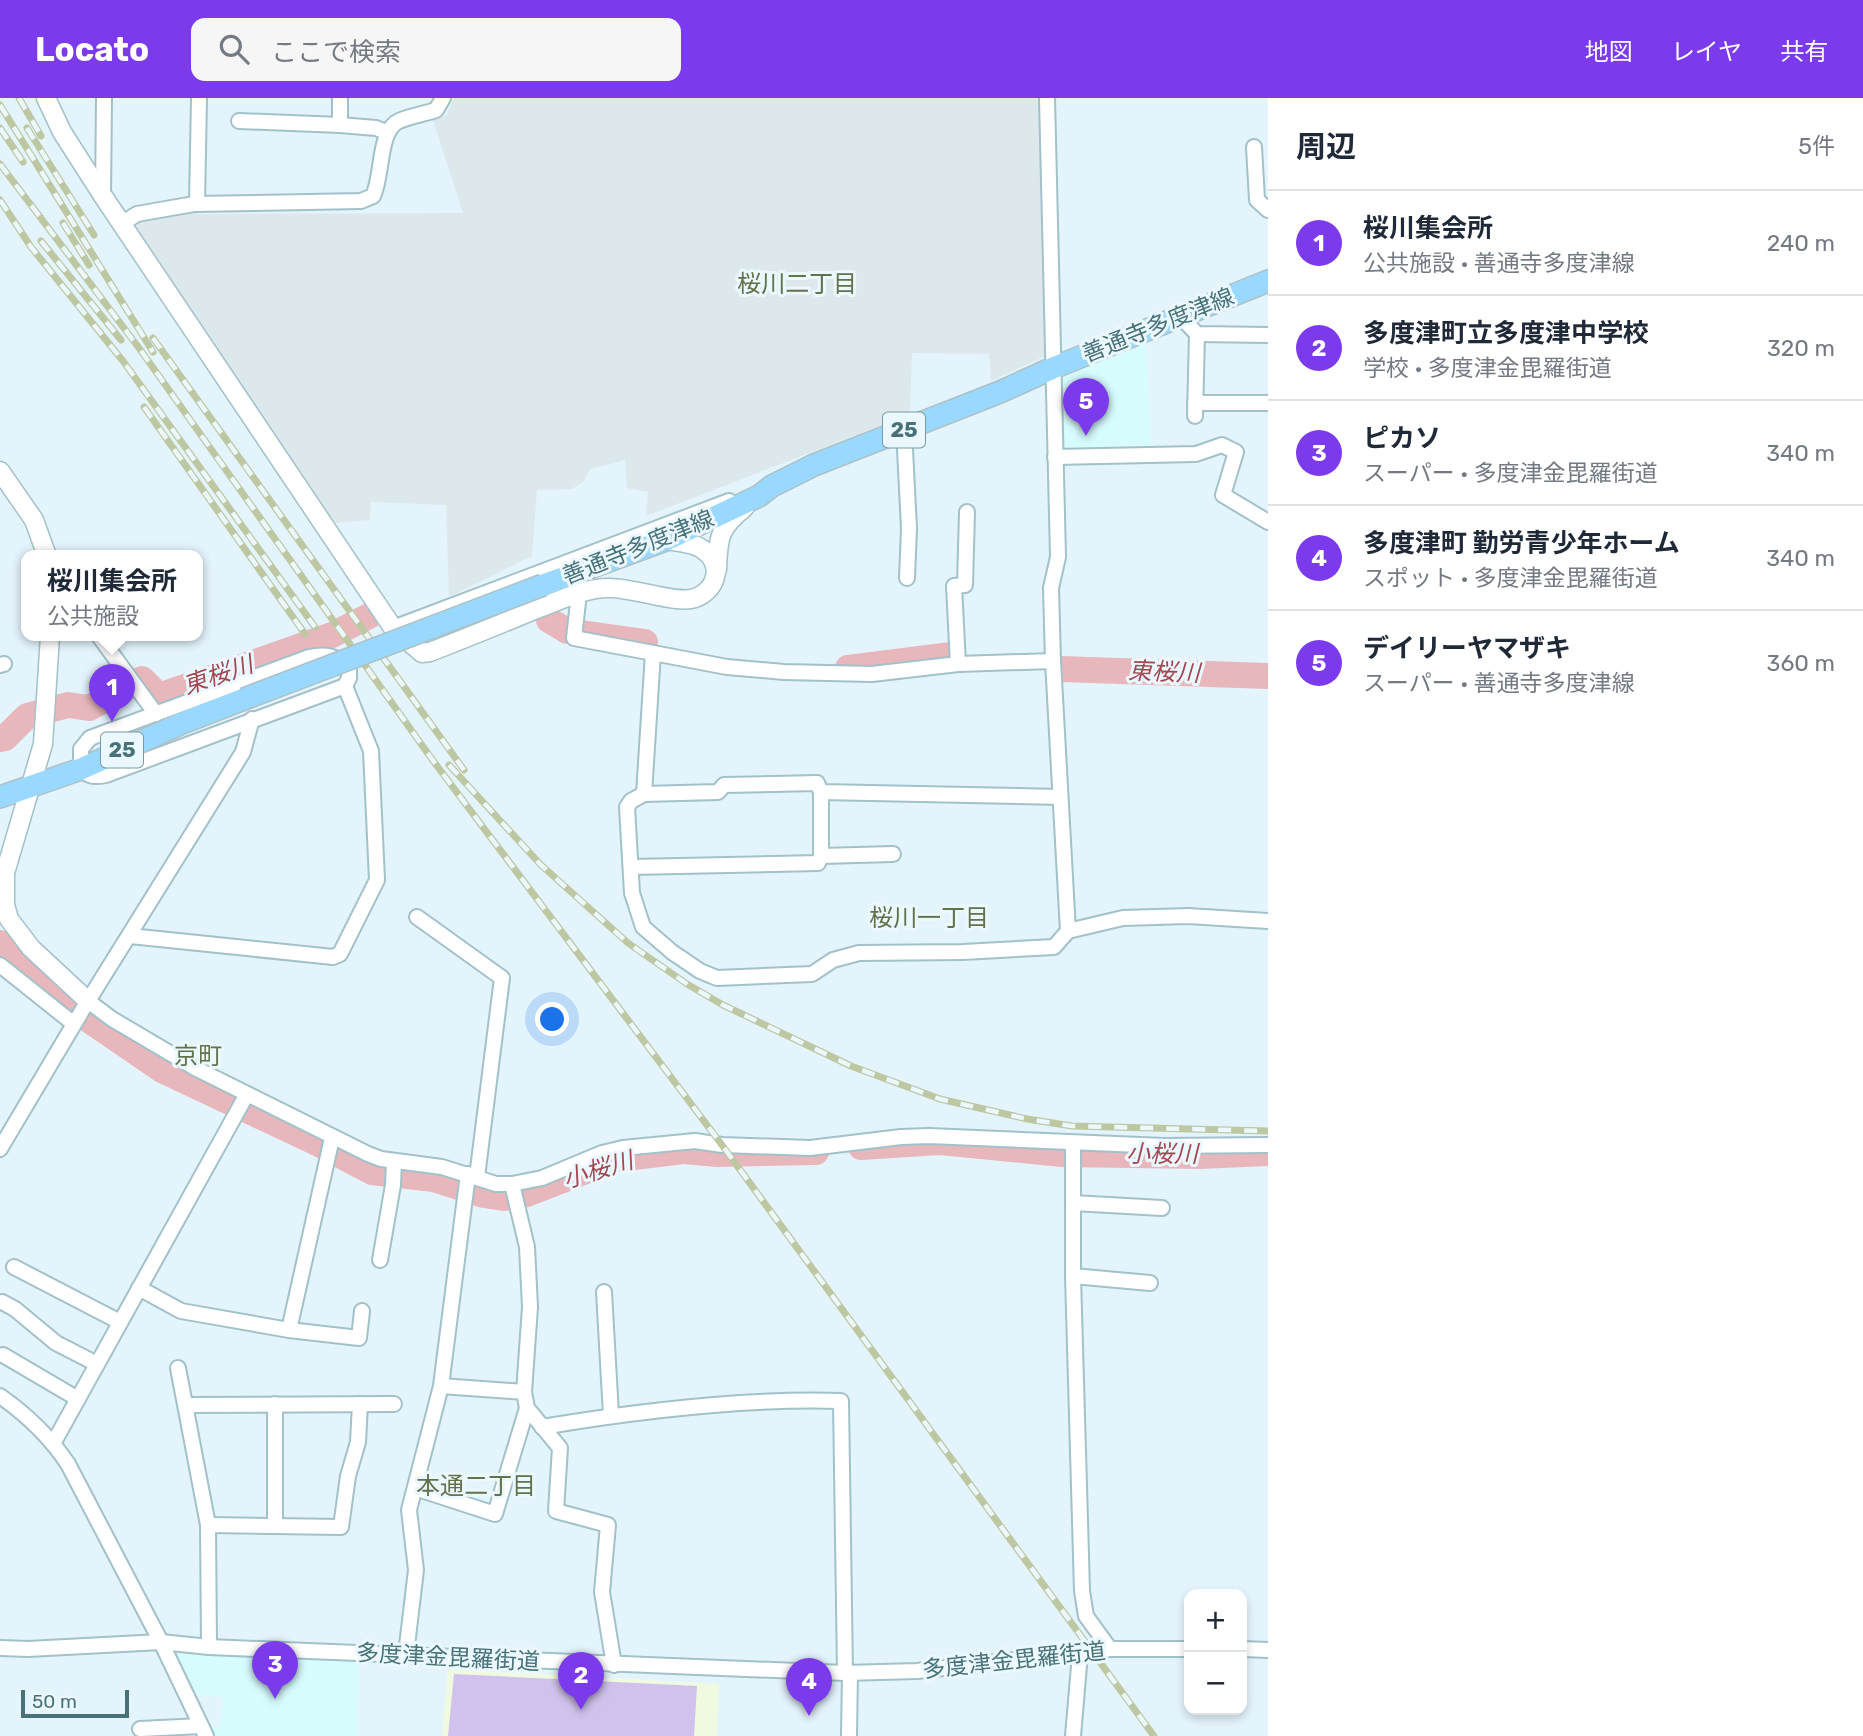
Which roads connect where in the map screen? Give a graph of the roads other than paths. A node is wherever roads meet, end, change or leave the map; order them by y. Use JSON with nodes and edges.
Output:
{"nodes":[{"id":1,"x":46,"y":98,"type":"edge"},
{"id":2,"x":104,"y":98,"type":"edge"},
{"id":3,"x":199,"y":98,"type":"edge"},
{"id":4,"x":340,"y":98,"type":"edge"},
{"id":5,"x":443,"y":98,"type":"edge"},
{"id":6,"x":1047,"y":98,"type":"edge"},
{"id":7,"x":239,"y":121,"type":"dead end"},
{"id":8,"x":340,"y":125,"type":"junction"},
{"id":9,"x":386,"y":132,"type":"junction"},
{"id":10,"x":1254,"y":147,"type":"dead end"},
{"id":11,"x":103,"y":195,"type":"junction"},
{"id":12,"x":197,"y":204,"type":"junction"},
{"id":13,"x":1268,"y":210,"type":"edge"},
{"id":14,"x":123,"y":223,"type":"junction"},
{"id":15,"x":1268,"y":281,"type":"edge"},
{"id":16,"x":1180,"y":316,"type":"junction"},
{"id":17,"x":1197,"y":334,"type":"junction"},
{"id":18,"x":1268,"y":335,"type":"edge"},
{"id":19,"x":1053,"y":368,"type":"junction"},
{"id":20,"x":1268,"y":403,"type":"edge"},
{"id":21,"x":904,"y":430,"type":"junction"},
{"id":22,"x":1055,"y":457,"type":"junction"},
{"id":23,"x":0,"y":471,"type":"edge"},
{"id":24,"x":765,"y":491,"type":"junction"},
{"id":25,"x":967,"y":512,"type":"dead end"},
{"id":26,"x":1268,"y":522,"type":"edge"},
{"id":27,"x":666,"y":540,"type":"junction"},
{"id":28,"x":45,"y":550,"type":"edge"},
{"id":29,"x":717,"y":569,"type":"junction"},
{"id":30,"x":907,"y":578,"type":"dead end"},
{"id":31,"x":579,"y":593,"type":"junction"},
{"id":32,"x":393,"y":628,"type":"junction"},
{"id":33,"x":50,"y":641,"type":"edge"},
{"id":34,"x":103,"y":641,"type":"edge"},
{"id":35,"x":653,"y":653,"type":"junction"},
{"id":36,"x":1052,"y":661,"type":"junction"},
{"id":37,"x":958,"y":664,"type":"junction"},
{"id":38,"x":345,"y":686,"type":"junction"},
{"id":39,"x":248,"y":709,"type":"junction"},
{"id":40,"x":156,"y":713,"type":"junction"},
{"id":41,"x":81,"y":769,"type":"junction"},
{"id":42,"x":30,"y":786,"type":"junction"},
{"id":43,"x":821,"y":792,"type":"junction"},
{"id":44,"x":644,"y":794,"type":"junction"},
{"id":45,"x":0,"y":797,"type":"edge"},
{"id":46,"x":1060,"y":797,"type":"junction"},
{"id":47,"x":893,"y":854,"type":"dead end"},
{"id":48,"x":821,"y":856,"type":"junction"},
{"id":49,"x":631,"y":867,"type":"junction"},
{"id":50,"x":417,"y":917,"type":"dead end"},
{"id":51,"x":1268,"y":922,"type":"edge"},
{"id":52,"x":1068,"y":931,"type":"junction"},
{"id":53,"x":130,"y":936,"type":"junction"},
{"id":54,"x":0,"y":965,"type":"edge"},
{"id":55,"x":85,"y":1005,"type":"junction"},
{"id":56,"x":74,"y":1023,"type":"junction"},
{"id":57,"x":243,"y":1103,"type":"junction"},
{"id":58,"x":1268,"y":1145,"type":"edge"},
{"id":59,"x":330,"y":1146,"type":"junction"},
{"id":60,"x":0,"y":1147,"type":"edge"},
{"id":61,"x":1073,"y":1153,"type":"junction"},
{"id":62,"x":394,"y":1164,"type":"junction"},
{"id":63,"x":469,"y":1182,"type":"junction"},
{"id":64,"x":513,"y":1193,"type":"junction"},
{"id":65,"x":1073,"y":1203,"type":"junction"},
{"id":66,"x":1162,"y":1208,"type":"dead end"},
{"id":67,"x":380,"y":1260,"type":"dead end"},
{"id":68,"x":14,"y":1267,"type":"dead end"},
{"id":69,"x":1073,"y":1276,"type":"junction"},
{"id":70,"x":1150,"y":1283,"type":"dead end"},
{"id":71,"x":139,"y":1289,"type":"junction"},
{"id":72,"x":604,"y":1292,"type":"dead end"},
{"id":73,"x":2,"y":1302,"type":"dead end"},
{"id":74,"x":362,"y":1311,"type":"dead end"},
{"id":75,"x":120,"y":1322,"type":"junction"},
{"id":76,"x":289,"y":1330,"type":"junction"},
{"id":77,"x":3,"y":1355,"type":"dead end"},
{"id":78,"x":97,"y":1364,"type":"junction"},
{"id":79,"x":178,"y":1368,"type":"dead end"},
{"id":80,"x":441,"y":1386,"type":"junction"},
{"id":81,"x":524,"y":1392,"type":"junction"},
{"id":82,"x":0,"y":1396,"type":"edge"},
{"id":83,"x":78,"y":1399,"type":"junction"},
{"id":84,"x":275,"y":1404,"type":"junction"},
{"id":85,"x":360,"y":1404,"type":"junction"},
{"id":86,"x":394,"y":1404,"type":"dead end"},
{"id":87,"x":186,"y":1405,"type":"junction"},
{"id":88,"x":527,"y":1408,"type":"junction"},
{"id":89,"x":611,"y":1415,"type":"junction"},
{"id":90,"x":542,"y":1427,"type":"junction"},
{"id":91,"x":54,"y":1442,"type":"junction"},
{"id":92,"x":415,"y":1488,"type":"junction"},
{"id":93,"x":208,"y":1525,"type":"junction"},
{"id":94,"x":275,"y":1526,"type":"junction"},
{"id":95,"x":161,"y":1642,"type":"junction"},
{"id":96,"x":209,"y":1647,"type":"junction"},
{"id":97,"x":0,"y":1648,"type":"edge"},
{"id":98,"x":1110,"y":1649,"type":"junction"},
{"id":99,"x":1184,"y":1649,"type":"edge"},
{"id":100,"x":1247,"y":1650,"type":"edge"},
{"id":101,"x":1268,"y":1650,"type":"edge"},
{"id":102,"x":406,"y":1654,"type":"junction"},
{"id":103,"x":1080,"y":1654,"type":"junction"},
{"id":104,"x":614,"y":1665,"type":"junction"},
{"id":105,"x":848,"y":1673,"type":"junction"},
{"id":106,"x":140,"y":1729,"type":"dead end"},
{"id":107,"x":204,"y":1731,"type":"edge"},
{"id":108,"x":849,"y":1736,"type":"edge"},
{"id":109,"x":1073,"y":1736,"type":"edge"}],
"edges":[{"from":1,"to":11,"type":"street"},
{"from":2,"to":11,"type":"street"},
{"from":3,"to":12,"type":"street"},
{"from":4,"to":8,"type":"street"},
{"from":5,"to":9,"type":"street"},
{"from":6,"to":19,"type":"street"},
{"from":7,"to":8,"type":"street"},
{"from":8,"to":9,"type":"street"},
{"from":9,"to":12,"type":"street"},
{"from":10,"to":13,"type":"street"},
{"from":11,"to":14,"type":"street"},
{"from":12,"to":14,"type":"street"},
{"from":14,"to":32,"type":"street"},
{"from":15,"to":16,"type":"main road","name":"善通寺多度津線","number":"25"},
{"from":16,"to":17,"type":"street"},
{"from":16,"to":19,"type":"main road","name":"善通寺多度津線","number":"25"},
{"from":17,"to":18,"type":"street"},
{"from":17,"to":20,"type":"street"},
{"from":19,"to":21,"type":"main road","name":"善通寺多度津線","number":"25"},
{"from":19,"to":22,"type":"street"},
{"from":21,"to":24,"type":"main road","name":"善通寺多度津線","number":"25"},
{"from":21,"to":30,"type":"street"},
{"from":22,"to":26,"type":"street"},
{"from":22,"to":36,"type":"street"},
{"from":23,"to":28,"type":"street"},
{"from":24,"to":27,"type":"main road","name":"善通寺多度津線","number":"25"},
{"from":24,"to":29,"type":"street"},
{"from":24,"to":32,"type":"street"},
{"from":25,"to":37,"type":"street"},
{"from":27,"to":29,"type":"street"},
{"from":27,"to":39,"type":"main road","name":"善通寺多度津線","number":"25","bridge":true},
{"from":29,"to":31,"type":"street"},
{"from":31,"to":32,"type":"street"},
{"from":31,"to":35,"type":"street"},
{"from":33,"to":42,"type":"street"},
{"from":34,"to":40,"type":"street"},
{"from":35,"to":37,"type":"street"},
{"from":35,"to":44,"type":"street"},
{"from":36,"to":37,"type":"street"},
{"from":36,"to":46,"type":"street"},
{"from":38,"to":39,"type":"street"},
{"from":38,"to":40,"type":"street"},
{"from":38,"to":53,"type":"street"},
{"from":39,"to":41,"type":"main road","name":"善通寺多度津線","number":"25"},
{"from":39,"to":53,"type":"street"},
{"from":40,"to":41,"type":"street"},
{"from":41,"to":42,"type":"main road","name":"善通寺多度津線","number":"25"},
{"from":42,"to":45,"type":"main road","name":"善通寺多度津線","number":"25"},
{"from":42,"to":55,"type":"street"},
{"from":43,"to":44,"type":"street"},
{"from":43,"to":46,"type":"street"},
{"from":43,"to":48,"type":"street"},
{"from":44,"to":49,"type":"street"},
{"from":46,"to":52,"type":"street"},
{"from":47,"to":48,"type":"street"},
{"from":48,"to":49,"type":"street"},
{"from":49,"to":52,"type":"street"},
{"from":50,"to":63,"type":"street"},
{"from":51,"to":52,"type":"street"},
{"from":53,"to":55,"type":"street"},
{"from":54,"to":56,"type":"street"},
{"from":55,"to":56,"type":"street"},
{"from":55,"to":57,"type":"street"},
{"from":56,"to":60,"type":"street"},
{"from":57,"to":59,"type":"street"},
{"from":57,"to":71,"type":"street"},
{"from":58,"to":61,"type":"street"},
{"from":59,"to":62,"type":"street"},
{"from":59,"to":76,"type":"street"},
{"from":61,"to":64,"type":"street"},
{"from":61,"to":65,"type":"street"},
{"from":62,"to":63,"type":"street"},
{"from":62,"to":67,"type":"street"},
{"from":63,"to":64,"type":"street"},
{"from":63,"to":80,"type":"street"},
{"from":64,"to":81,"type":"street"},
{"from":65,"to":66,"type":"street"},
{"from":65,"to":69,"type":"street"},
{"from":68,"to":75,"type":"street"},
{"from":69,"to":70,"type":"street"},
{"from":69,"to":98,"type":"street"},
{"from":71,"to":75,"type":"street"},
{"from":71,"to":76,"type":"street"},
{"from":72,"to":89,"type":"street"},
{"from":73,"to":78,"type":"street"},
{"from":74,"to":76,"type":"street"},
{"from":75,"to":78,"type":"street"},
{"from":77,"to":83,"type":"street"},
{"from":78,"to":83,"type":"street"},
{"from":79,"to":87,"type":"street"},
{"from":80,"to":81,"type":"street"},
{"from":80,"to":92,"type":"street"},
{"from":81,"to":88,"type":"street"},
{"from":82,"to":91,"type":"street"},
{"from":83,"to":91,"type":"street"},
{"from":84,"to":85,"type":"street"},
{"from":84,"to":87,"type":"street"},
{"from":84,"to":94,"type":"street"},
{"from":85,"to":86,"type":"street"},
{"from":85,"to":94,"type":"street"},
{"from":87,"to":93,"type":"street"},
{"from":88,"to":90,"type":"street"},
{"from":88,"to":92,"type":"street"},
{"from":89,"to":90,"type":"street"},
{"from":89,"to":105,"type":"street"},
{"from":90,"to":104,"type":"street"},
{"from":91,"to":95,"type":"street"},
{"from":92,"to":102,"type":"street"},
{"from":93,"to":94,"type":"street"},
{"from":93,"to":96,"type":"street"},
{"from":95,"to":96,"type":"street","name":"多度津金毘羅街道"},
{"from":95,"to":97,"type":"street","name":"多度津金毘羅街道"},
{"from":95,"to":107,"type":"street"},
{"from":96,"to":102,"type":"street","name":"多度津金毘羅街道"},
{"from":98,"to":99,"type":"street","name":"多度津金毘羅街道"},
{"from":98,"to":103,"type":"street","name":"多度津金毘羅街道"},
{"from":100,"to":101,"type":"street"},
{"from":102,"to":104,"type":"street","name":"多度津金毘羅街道"},
{"from":103,"to":105,"type":"street","name":"多度津金毘羅街道"},
{"from":103,"to":109,"type":"street"},
{"from":104,"to":105,"type":"street","name":"多度津金毘羅街道"},
{"from":105,"to":108,"type":"street"},
{"from":106,"to":107,"type":"street"}]}
